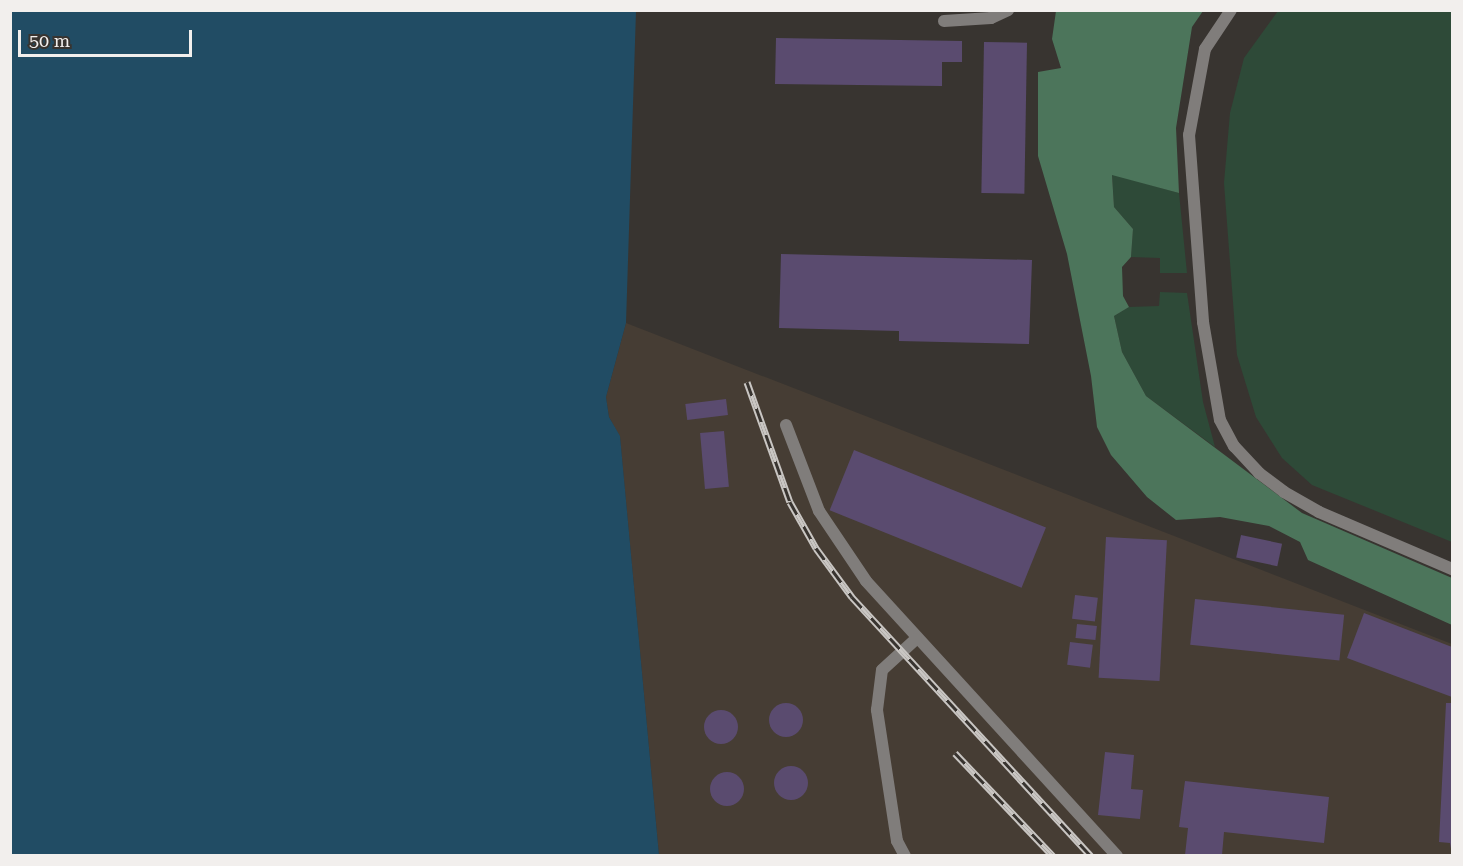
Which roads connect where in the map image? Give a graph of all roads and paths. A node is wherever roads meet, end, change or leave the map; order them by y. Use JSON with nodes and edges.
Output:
{"nodes":[{"id":1,"x":1008,"y":10,"type":"edge"},
{"id":2,"x":1231,"y":10,"type":"edge"},
{"id":3,"x":944,"y":21,"type":"dead end"},
{"id":4,"x":786,"y":425,"type":"dead end"},
{"id":5,"x":1452,"y":569,"type":"edge"},
{"id":6,"x":916,"y":639,"type":"junction"},
{"id":7,"x":904,"y":855,"type":"edge"},
{"id":8,"x":1117,"y":855,"type":"edge"}],
"edges":[{"from":1,"to":3,"type":"street"},
{"from":2,"to":5,"type":"street"},
{"from":4,"to":6,"type":"street"},
{"from":6,"to":7,"type":"street"},
{"from":6,"to":8,"type":"street"}]}
